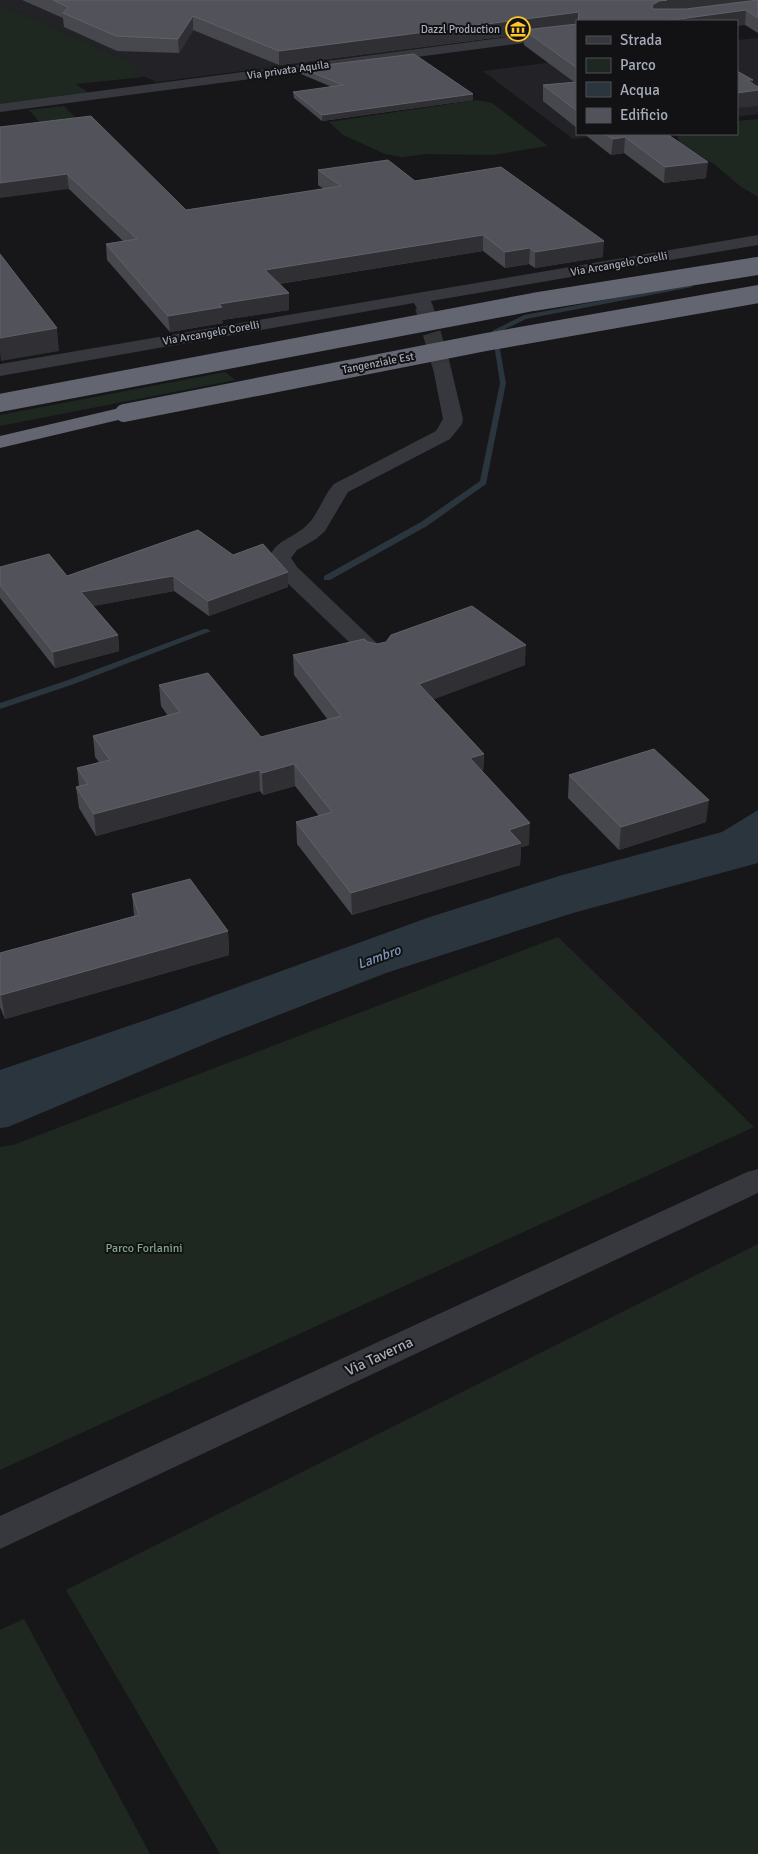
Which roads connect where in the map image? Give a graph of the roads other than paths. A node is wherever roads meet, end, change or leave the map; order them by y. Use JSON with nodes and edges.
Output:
{"nodes":[{"id":1,"x":576,"y":32,"type":"edge"},
{"id":2,"x":0,"y":108,"type":"edge"},
{"id":3,"x":758,"y":240,"type":"edge"},
{"id":4,"x":758,"y":266,"type":"edge"},
{"id":5,"x":758,"y":294,"type":"edge"},
{"id":6,"x":442,"y":368,"type":"tunnel mouth"},
{"id":7,"x":0,"y":370,"type":"edge"},
{"id":8,"x":0,"y":402,"type":"edge"},
{"id":9,"x":124,"y":413,"type":"junction"},
{"id":10,"x":0,"y":438,"type":"edge"},
{"id":11,"x":0,"y":442,"type":"edge"},
{"id":12,"x":377,"y":656,"type":"edge"},
{"id":13,"x":758,"y":1180,"type":"edge"},
{"id":14,"x":0,"y":1533,"type":"edge"}],
"edges":[{"from":1,"to":2,"type":"street","name":"Via privata Aquila"},
{"from":3,"to":7,"type":"street","name":"Via Arcangelo Corelli"},
{"from":4,"to":8,"type":"highway","bridge":true},
{"from":5,"to":9,"type":"highway","name":"Tangenziale Est","bridge":true},
{"from":6,"to":12,"type":"street"},
{"from":9,"to":10,"type":"highway","name":"Tangenziale Est"},
{"from":9,"to":11,"type":"highway"},
{"from":13,"to":14,"type":"street","name":"Via Taverna"}]}
